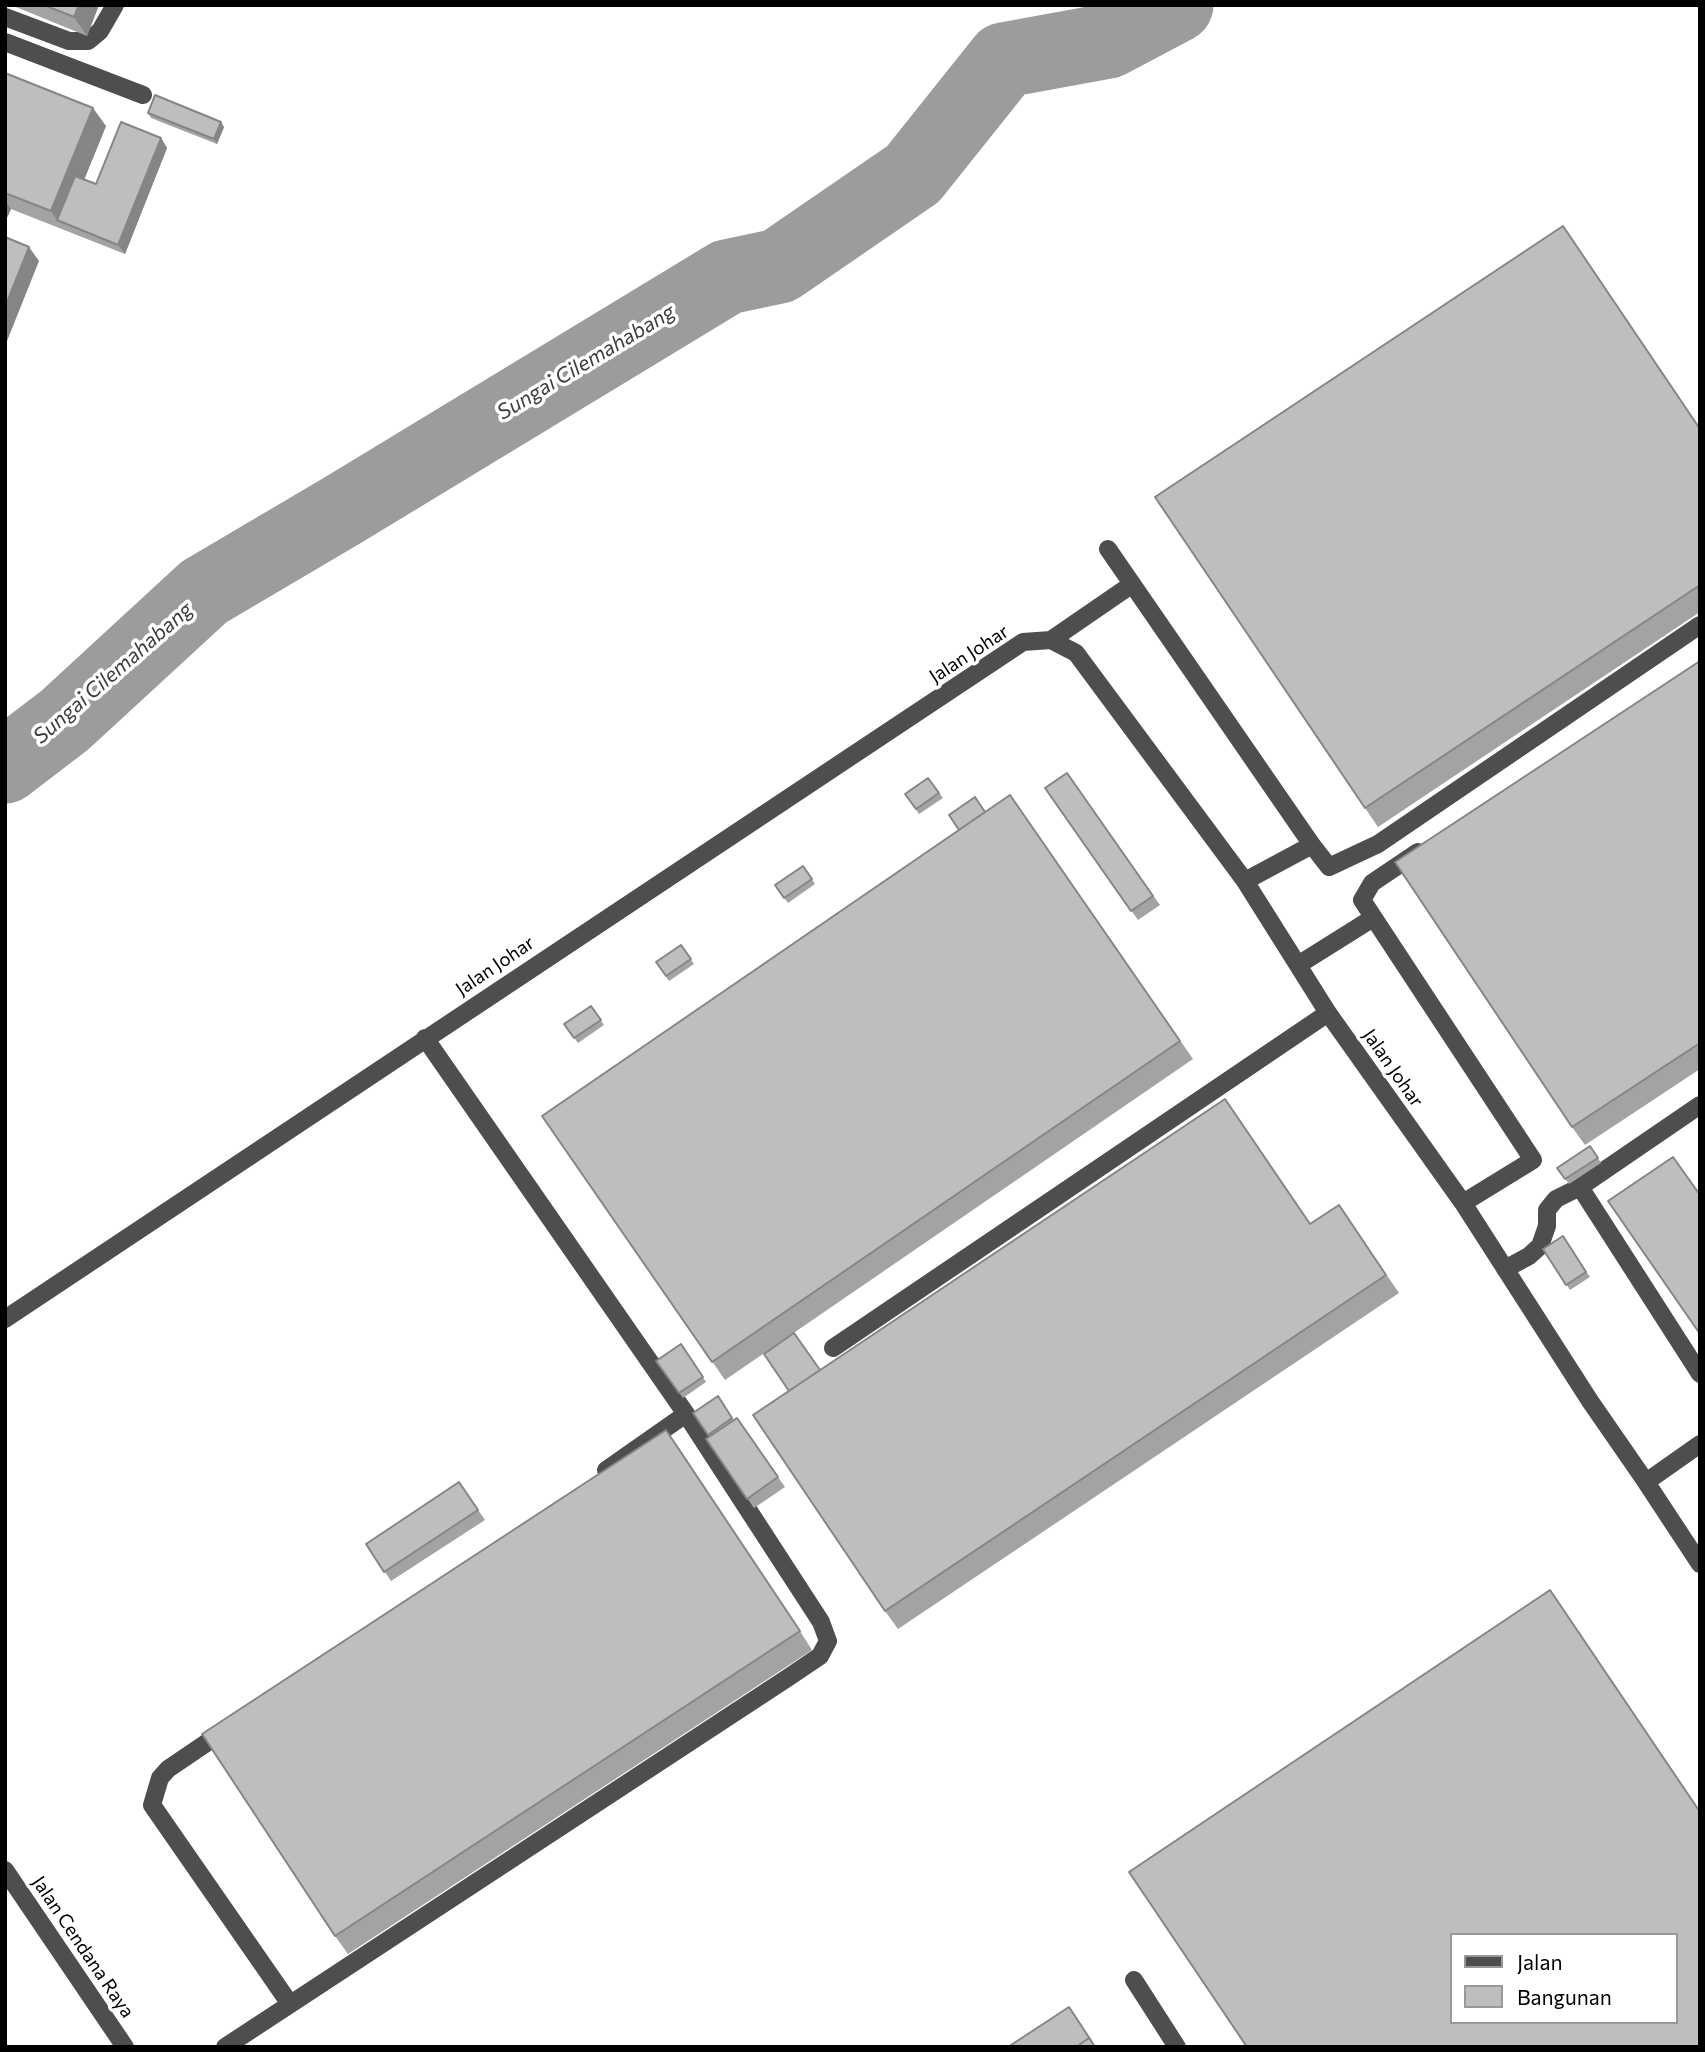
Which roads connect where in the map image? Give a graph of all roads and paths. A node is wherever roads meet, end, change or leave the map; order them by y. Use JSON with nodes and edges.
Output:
{"nodes":[{"id":1,"x":115,"y":5,"type":"edge"},
{"id":2,"x":5,"y":17,"type":"edge"},
{"id":3,"x":5,"y":42,"type":"edge"},
{"id":4,"x":143,"y":95,"type":"dead end"},
{"id":5,"x":1108,"y":549,"type":"dead end"},
{"id":6,"x":1132,"y":585,"type":"junction"},
{"id":7,"x":1700,"y":625,"type":"edge"},
{"id":8,"x":1051,"y":640,"type":"junction"},
{"id":9,"x":1436,"y":841,"type":"edge"},
{"id":10,"x":1312,"y":845,"type":"junction"},
{"id":11,"x":1245,"y":881,"type":"junction"},
{"id":12,"x":1373,"y":918,"type":"junction"},
{"id":13,"x":1298,"y":965,"type":"junction"},
{"id":14,"x":1328,"y":1013,"type":"junction"},
{"id":15,"x":425,"y":1038,"type":"junction"},
{"id":16,"x":1700,"y":1105,"type":"edge"},
{"id":17,"x":1580,"y":1187,"type":"junction"},
{"id":18,"x":1463,"y":1203,"type":"junction"},
{"id":19,"x":1505,"y":1269,"type":"junction"},
{"id":20,"x":5,"y":1319,"type":"edge"},
{"id":21,"x":833,"y":1348,"type":"dead end"},
{"id":22,"x":1700,"y":1374,"type":"edge"},
{"id":23,"x":687,"y":1414,"type":"junction"},
{"id":24,"x":1700,"y":1444,"type":"edge"},
{"id":25,"x":594,"y":1478,"type":"edge"},
{"id":26,"x":1646,"y":1482,"type":"junction"},
{"id":27,"x":1700,"y":1564,"type":"edge"},
{"id":28,"x":237,"y":1722,"type":"edge"},
{"id":29,"x":5,"y":1870,"type":"edge"},
{"id":30,"x":1134,"y":1980,"type":"dead end"},
{"id":31,"x":290,"y":2004,"type":"junction"},
{"id":32,"x":125,"y":2047,"type":"edge"},
{"id":33,"x":225,"y":2047,"type":"edge"},
{"id":34,"x":1177,"y":2047,"type":"edge"}],
"edges":[{"from":1,"to":2,"type":"lane"},
{"from":3,"to":4,"type":"lane"},
{"from":5,"to":6,"type":"lane"},
{"from":6,"to":8,"type":"lane"},
{"from":6,"to":10,"type":"lane"},
{"from":7,"to":10,"type":"lane"},
{"from":8,"to":11,"type":"lane","name":"Jalan Johar"},
{"from":8,"to":15,"type":"lane","name":"Jalan Johar"},
{"from":9,"to":12,"type":"lane"},
{"from":10,"to":11,"type":"lane"},
{"from":11,"to":13,"type":"lane","name":"Jalan Johar"},
{"from":12,"to":13,"type":"lane"},
{"from":12,"to":18,"type":"lane"},
{"from":13,"to":14,"type":"lane","name":"Jalan Johar"},
{"from":14,"to":18,"type":"lane","name":"Jalan Johar"},
{"from":14,"to":21,"type":"lane"},
{"from":15,"to":20,"type":"lane","name":"Jalan Johar"},
{"from":15,"to":23,"type":"lane"},
{"from":16,"to":17,"type":"lane"},
{"from":17,"to":19,"type":"lane"},
{"from":17,"to":22,"type":"lane"},
{"from":18,"to":19,"type":"lane","name":"Jalan Johar"},
{"from":19,"to":26,"type":"lane","name":"Jalan Johar"},
{"from":23,"to":25,"type":"lane"},
{"from":23,"to":31,"type":"lane"},
{"from":24,"to":26,"type":"lane"},
{"from":26,"to":27,"type":"lane","name":"Jalan Johar"},
{"from":28,"to":31,"type":"lane"},
{"from":29,"to":32,"type":"lane","name":"Jalan Cendana Raya"},
{"from":30,"to":34,"type":"lane"},
{"from":31,"to":33,"type":"lane"}]}
